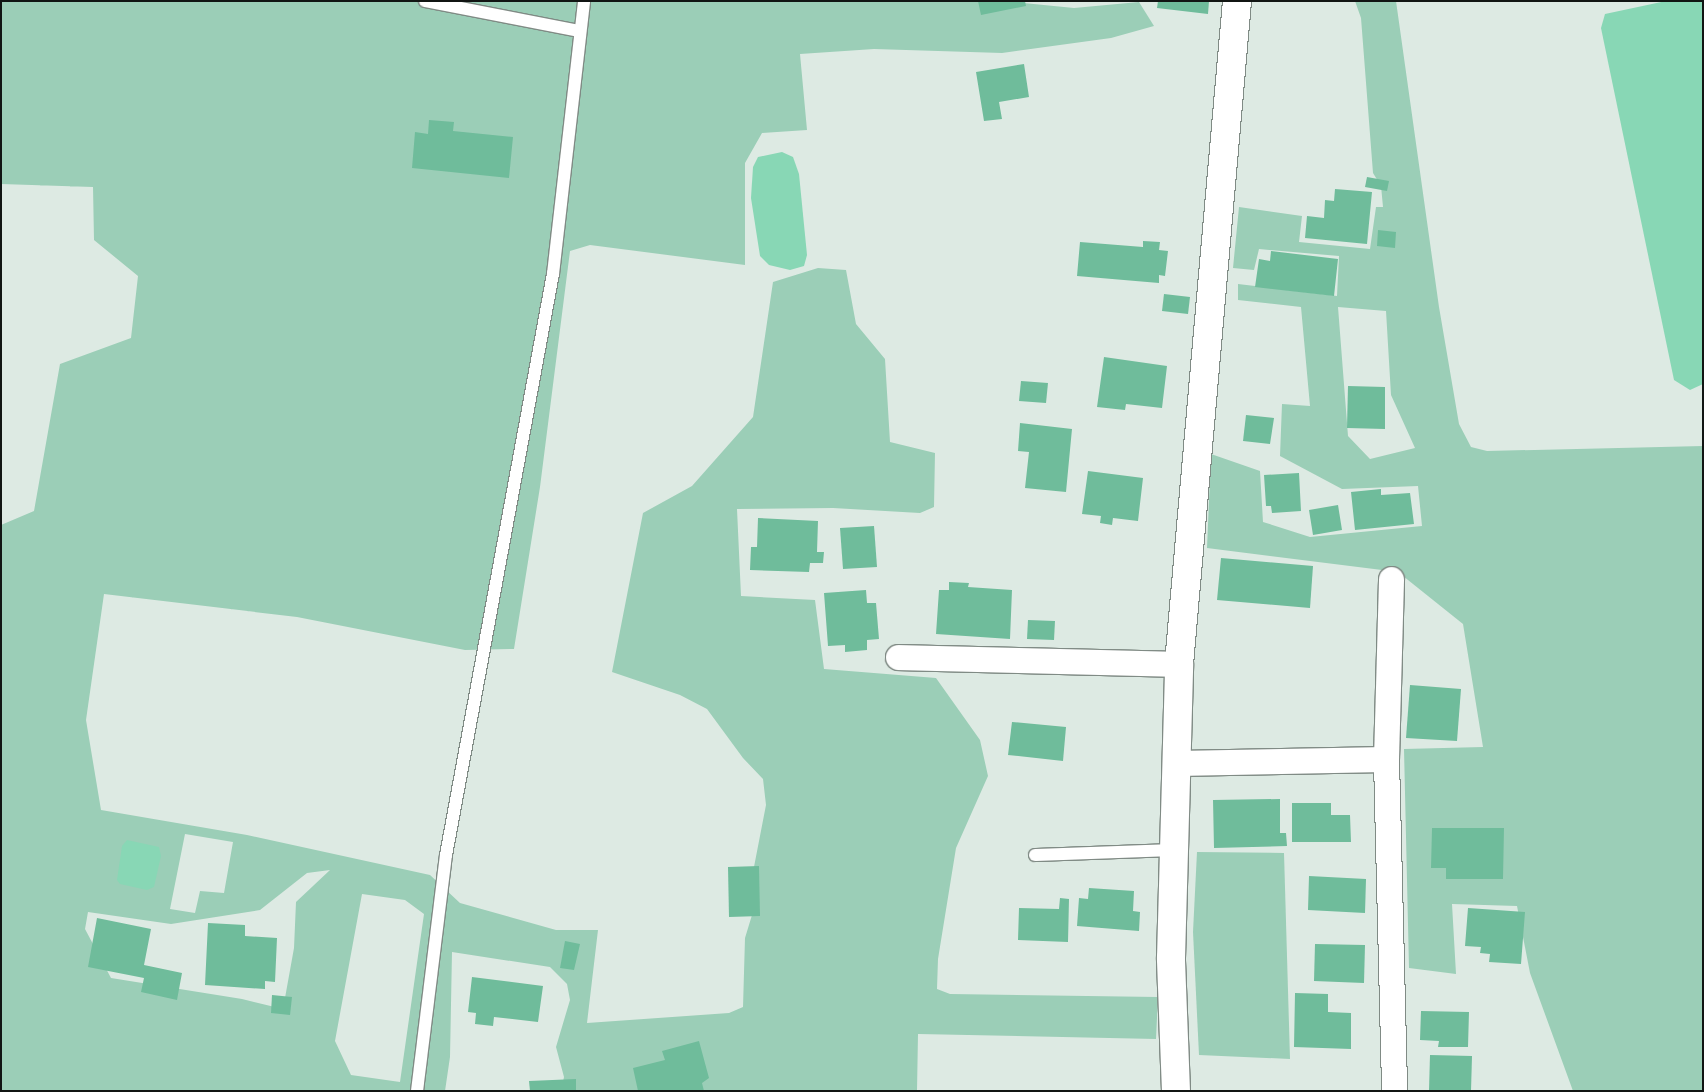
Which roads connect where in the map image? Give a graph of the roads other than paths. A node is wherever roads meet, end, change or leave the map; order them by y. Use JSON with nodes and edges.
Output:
{"nodes":[{"id":1,"x":425,"y":1,"type":"edge"},
{"id":2,"x":584,"y":1,"type":"edge"},
{"id":3,"x":1237,"y":1,"type":"edge"},
{"id":4,"x":579,"y":31,"type":"junction"},
{"id":5,"x":1391,"y":579,"type":"dead end"},
{"id":6,"x":898,"y":657,"type":"dead end"},
{"id":7,"x":1179,"y":664,"type":"junction"},
{"id":8,"x":1386,"y":758,"type":"junction"},
{"id":9,"x":1176,"y":763,"type":"junction"},
{"id":10,"x":1174,"y":850,"type":"junction"},
{"id":11,"x":1035,"y":855,"type":"dead end"},
{"id":12,"x":418,"y":1091,"type":"edge"},
{"id":13,"x":1176,"y":1091,"type":"edge"},
{"id":14,"x":1394,"y":1091,"type":"edge"}],
"edges":[{"from":1,"to":4,"type":"lane"},
{"from":2,"to":4,"type":"lane"},
{"from":3,"to":7,"type":"street"},
{"from":4,"to":12,"type":"lane"},
{"from":5,"to":8,"type":"street"},
{"from":6,"to":7,"type":"street"},
{"from":7,"to":9,"type":"street"},
{"from":8,"to":9,"type":"street"},
{"from":8,"to":14,"type":"street"},
{"from":9,"to":10,"type":"street"},
{"from":10,"to":11,"type":"lane"},
{"from":10,"to":13,"type":"street"}]}
